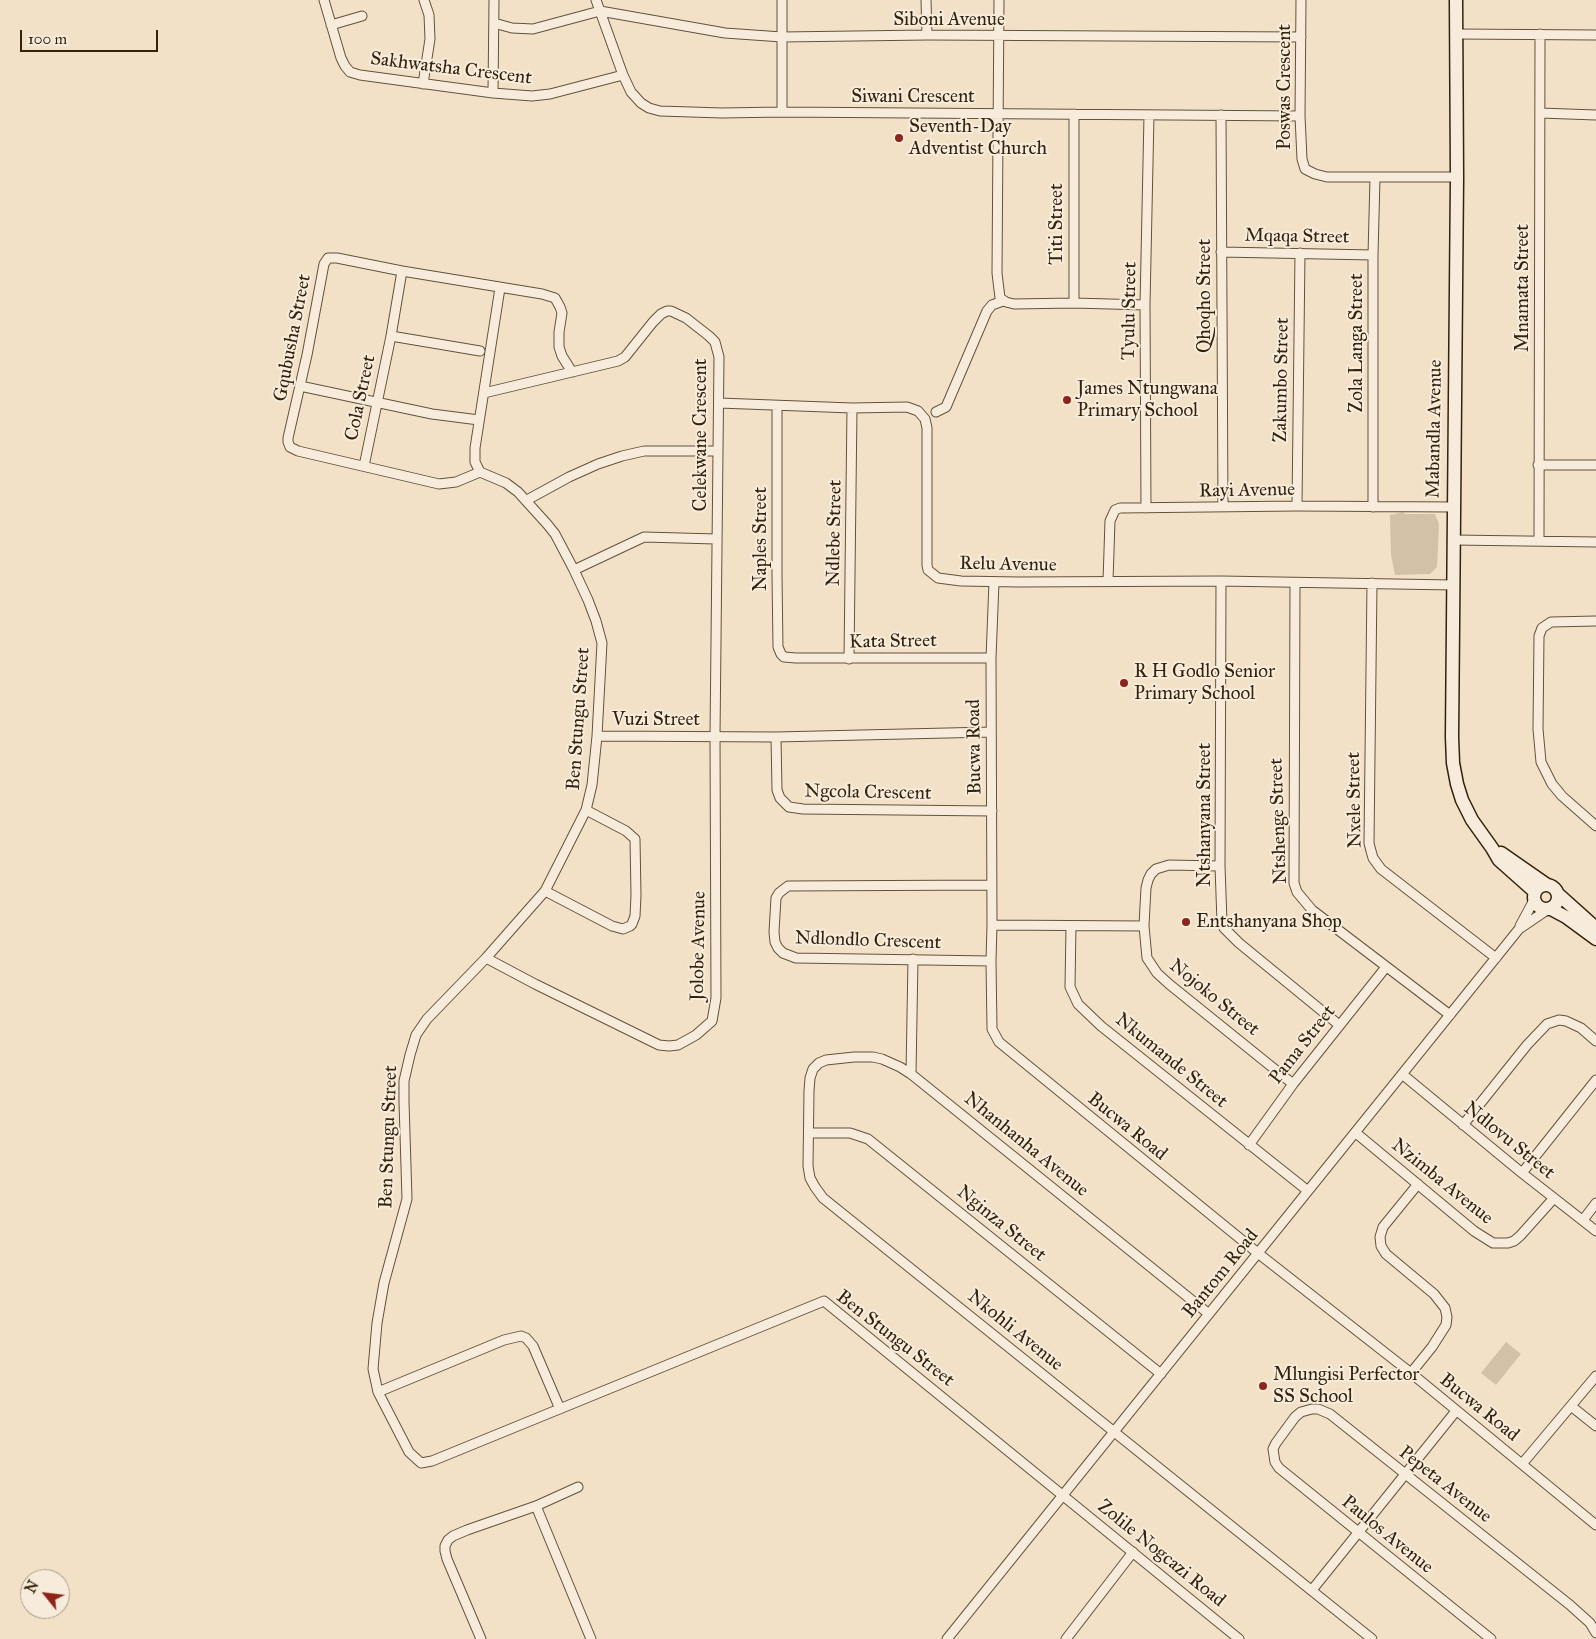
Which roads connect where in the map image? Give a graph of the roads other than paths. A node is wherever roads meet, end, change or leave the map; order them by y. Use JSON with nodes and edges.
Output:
{"nodes":[{"id":1,"x":324,"y":0,"type":"edge"},
{"id":2,"x":424,"y":0,"type":"edge"},
{"id":3,"x":494,"y":0,"type":"edge"},
{"id":4,"x":596,"y":0,"type":"edge"},
{"id":5,"x":782,"y":0,"type":"edge"},
{"id":6,"x":926,"y":0,"type":"edge"},
{"id":7,"x":999,"y":0,"type":"edge"},
{"id":8,"x":1301,"y":0,"type":"edge"},
{"id":9,"x":1456,"y":0,"type":"edge"},
{"id":10,"x":600,"y":11,"type":"junction"},
{"id":11,"x":362,"y":16,"type":"dead end"},
{"id":12,"x":494,"y":23,"type":"junction"},
{"id":13,"x":331,"y":25,"type":"junction"},
{"id":14,"x":1457,"y":34,"type":"junction"},
{"id":15,"x":1540,"y":34,"type":"junction"},
{"id":16,"x":927,"y":35,"type":"junction"},
{"id":17,"x":1596,"y":35,"type":"edge"},
{"id":18,"x":782,"y":37,"type":"junction"},
{"id":19,"x":998,"y":37,"type":"junction"},
{"id":20,"x":1301,"y":37,"type":"junction"},
{"id":21,"x":623,"y":75,"type":"junction"},
{"id":22,"x":423,"y":84,"type":"junction"},
{"id":23,"x":493,"y":93,"type":"junction"},
{"id":24,"x":782,"y":112,"type":"junction"},
{"id":25,"x":1540,"y":113,"type":"junction"},
{"id":26,"x":999,"y":114,"type":"junction"},
{"id":27,"x":1074,"y":114,"type":"junction"},
{"id":28,"x":1149,"y":115,"type":"junction"},
{"id":29,"x":1221,"y":115,"type":"junction"},
{"id":30,"x":1300,"y":116,"type":"junction"},
{"id":31,"x":1596,"y":116,"type":"edge"},
{"id":32,"x":1457,"y":177,"type":"junction"},
{"id":33,"x":1375,"y":178,"type":"junction"},
{"id":34,"x":1221,"y":252,"type":"junction"},
{"id":35,"x":1300,"y":253,"type":"junction"},
{"id":36,"x":1373,"y":255,"type":"junction"},
{"id":37,"x":402,"y":271,"type":"junction"},
{"id":38,"x":500,"y":288,"type":"junction"},
{"id":39,"x":1003,"y":301,"type":"junction"},
{"id":40,"x":1074,"y":303,"type":"junction"},
{"id":41,"x":1145,"y":305,"type":"junction"},
{"id":42,"x":391,"y":336,"type":"junction"},
{"id":43,"x":480,"y":351,"type":"dead end"},
{"id":44,"x":572,"y":372,"type":"junction"},
{"id":45,"x":300,"y":386,"type":"junction"},
{"id":46,"x":484,"y":393,"type":"junction"},
{"id":47,"x":376,"y":402,"type":"junction"},
{"id":48,"x":718,"y":403,"type":"junction"},
{"id":49,"x":777,"y":406,"type":"junction"},
{"id":50,"x":852,"y":408,"type":"junction"},
{"id":51,"x":936,"y":412,"type":"dead end"},
{"id":52,"x":480,"y":420,"type":"junction"},
{"id":53,"x":718,"y":451,"type":"junction"},
{"id":54,"x":1538,"y":465,"type":"junction"},
{"id":55,"x":1596,"y":465,"type":"edge"},
{"id":56,"x":364,"y":466,"type":"junction"},
{"id":57,"x":480,"y":472,"type":"junction"},
{"id":58,"x":526,"y":500,"type":"junction"},
{"id":59,"x":1297,"y":506,"type":"junction"},
{"id":60,"x":1223,"y":507,"type":"junction"},
{"id":61,"x":1373,"y":507,"type":"junction"},
{"id":62,"x":1453,"y":507,"type":"junction"},
{"id":63,"x":1146,"y":508,"type":"junction"},
{"id":64,"x":716,"y":538,"type":"junction"},
{"id":65,"x":1454,"y":540,"type":"junction"},
{"id":66,"x":1539,"y":541,"type":"junction"},
{"id":67,"x":1596,"y":542,"type":"edge"},
{"id":68,"x":574,"y":570,"type":"junction"},
{"id":69,"x":1108,"y":581,"type":"junction"},
{"id":70,"x":1221,"y":581,"type":"junction"},
{"id":71,"x":994,"y":582,"type":"junction"},
{"id":72,"x":1294,"y":583,"type":"junction"},
{"id":73,"x":1372,"y":583,"type":"junction"},
{"id":74,"x":1453,"y":585,"type":"junction"},
{"id":75,"x":1596,"y":621,"type":"edge"},
{"id":76,"x":796,"y":658,"type":"joint"},
{"id":77,"x":991,"y":658,"type":"junction"},
{"id":78,"x":849,"y":659,"type":"junction"},
{"id":79,"x":990,"y":732,"type":"junction"},
{"id":80,"x":597,"y":736,"type":"junction"},
{"id":81,"x":715,"y":736,"type":"junction"},
{"id":82,"x":776,"y":737,"type":"junction"},
{"id":83,"x":586,"y":810,"type":"junction"},
{"id":84,"x":992,"y":811,"type":"junction"},
{"id":85,"x":1596,"y":826,"type":"edge"},
{"id":86,"x":1492,"y":848,"type":"junction"},
{"id":87,"x":1220,"y":866,"type":"junction"},
{"id":88,"x":992,"y":885,"type":"junction"},
{"id":89,"x":1547,"y":885,"type":"junction"},
{"id":90,"x":545,"y":892,"type":"junction"},
{"id":91,"x":1558,"y":894,"type":"junction"},
{"id":92,"x":1535,"y":896,"type":"junction"},
{"id":93,"x":1549,"y":909,"type":"junction"},
{"id":94,"x":992,"y":925,"type":"junction"},
{"id":95,"x":1070,"y":926,"type":"junction"},
{"id":96,"x":1144,"y":926,"type":"junction"},
{"id":97,"x":1596,"y":928,"type":"edge"},
{"id":98,"x":1519,"y":929,"type":"junction"},
{"id":99,"x":1596,"y":939,"type":"edge"},
{"id":100,"x":486,"y":958,"type":"junction"},
{"id":101,"x":1496,"y":958,"type":"junction"},
{"id":102,"x":913,"y":959,"type":"junction"},
{"id":103,"x":991,"y":961,"type":"junction"},
{"id":104,"x":1386,"y":966,"type":"junction"},
{"id":105,"x":1450,"y":1015,"type":"junction"},
{"id":106,"x":1338,"y":1024,"type":"junction"},
{"id":107,"x":1596,"y":1041,"type":"edge"},
{"id":108,"x":911,"y":1074,"type":"junction"},
{"id":109,"x":1402,"y":1074,"type":"junction"},
{"id":110,"x":1596,"y":1080,"type":"edge"},
{"id":111,"x":1293,"y":1084,"type":"junction"},
{"id":112,"x":1463,"y":1125,"type":"junction"},
{"id":113,"x":809,"y":1133,"type":"junction"},
{"id":114,"x":1356,"y":1133,"type":"junction"},
{"id":115,"x":1249,"y":1145,"type":"junction"},
{"id":116,"x":1522,"y":1173,"type":"junction"},
{"id":117,"x":1418,"y":1184,"type":"junction"},
{"id":118,"x":1308,"y":1191,"type":"junction"},
{"id":119,"x":1554,"y":1198,"type":"junction"},
{"id":120,"x":1596,"y":1203,"type":"edge"},
{"id":121,"x":1583,"y":1220,"type":"junction"},
{"id":122,"x":1596,"y":1231,"type":"edge"},
{"id":123,"x":1259,"y":1254,"type":"junction"},
{"id":124,"x":1209,"y":1314,"type":"junction"},
{"id":125,"x":1411,"y":1373,"type":"junction"},
{"id":126,"x":1161,"y":1374,"type":"junction"},
{"id":127,"x":1596,"y":1376,"type":"edge"},
{"id":128,"x":378,"y":1392,"type":"junction"},
{"id":129,"x":1571,"y":1406,"type":"junction"},
{"id":130,"x":560,"y":1409,"type":"junction"},
{"id":131,"x":1456,"y":1411,"type":"junction"},
{"id":132,"x":1596,"y":1426,"type":"edge"},
{"id":133,"x":1114,"y":1431,"type":"junction"},
{"id":134,"x":1273,"y":1449,"type":"joint"},
{"id":135,"x":1522,"y":1464,"type":"junction"},
{"id":136,"x":1404,"y":1474,"type":"junction"},
{"id":137,"x":578,"y":1487,"type":"dead end"},
{"id":138,"x":1062,"y":1494,"type":"junction"},
{"id":139,"x":536,"y":1506,"type":"junction"},
{"id":140,"x":1596,"y":1525,"type":"edge"},
{"id":141,"x":1357,"y":1532,"type":"junction"},
{"id":142,"x":1133,"y":1552,"type":"junction"},
{"id":143,"x":1312,"y":1590,"type":"junction"},
{"id":144,"x":1596,"y":1633,"type":"edge"},
{"id":145,"x":481,"y":1639,"type":"edge"},
{"id":146,"x":591,"y":1639,"type":"edge"},
{"id":147,"x":947,"y":1639,"type":"edge"},
{"id":148,"x":1066,"y":1639,"type":"edge"},
{"id":149,"x":1240,"y":1639,"type":"edge"},
{"id":150,"x":1372,"y":1639,"type":"edge"},
{"id":151,"x":1491,"y":1639,"type":"edge"}],
"edges":[{"from":1,"to":13,"type":"street","name":"Sakhwatsha Crescent"},
{"from":2,"to":22,"type":"street"},
{"from":3,"to":12,"type":"street"},
{"from":4,"to":10,"type":"street","name":"Siwani Crescent"},
{"from":5,"to":18,"type":"street"},
{"from":6,"to":16,"type":"street"},
{"from":7,"to":19,"type":"street"},
{"from":8,"to":20,"type":"street","name":"Poswas Crescent"},
{"from":9,"to":14,"type":"street","name":"Mabandla Avenue"},
{"from":10,"to":12,"type":"street"},
{"from":10,"to":18,"type":"street","name":"Siboni Avenue"},
{"from":10,"to":21,"type":"street","name":"Siwani Crescent"},
{"from":11,"to":13,"type":"street"},
{"from":12,"to":23,"type":"street"},
{"from":13,"to":22,"type":"street","name":"Sakhwatsha Crescent"},
{"from":14,"to":15,"type":"street"},
{"from":14,"to":32,"type":"street","name":"Mabandla Avenue"},
{"from":15,"to":17,"type":"street"},
{"from":15,"to":25,"type":"street","name":"Mnamata Street"},
{"from":16,"to":18,"type":"street","name":"Siboni Avenue"},
{"from":16,"to":19,"type":"street","name":"Siboni Avenue"},
{"from":18,"to":24,"type":"street"},
{"from":19,"to":20,"type":"street","name":"Siboni Avenue"},
{"from":19,"to":26,"type":"street"},
{"from":20,"to":30,"type":"street","name":"Poswas Crescent"},
{"from":21,"to":23,"type":"street","name":"Sakhwatsha Crescent"},
{"from":21,"to":24,"type":"street","name":"Siwani Crescent"},
{"from":22,"to":23,"type":"street","name":"Sakhwatsha Crescent"},
{"from":24,"to":26,"type":"street","name":"Siwani Crescent"},
{"from":25,"to":31,"type":"street"},
{"from":25,"to":54,"type":"street","name":"Mnamata Street"},
{"from":26,"to":27,"type":"street","name":"Siwani Crescent"},
{"from":26,"to":39,"type":"street"},
{"from":27,"to":28,"type":"street","name":"Siwani Crescent"},
{"from":27,"to":40,"type":"street","name":"Titi Street"},
{"from":28,"to":29,"type":"street","name":"Siwani Crescent"},
{"from":28,"to":41,"type":"street","name":"Tyulu Street"},
{"from":29,"to":30,"type":"street","name":"Siwani Crescent"},
{"from":29,"to":34,"type":"street","name":"Qhoqho Street"},
{"from":30,"to":33,"type":"street","name":"Poswas Crescent"},
{"from":32,"to":33,"type":"street","name":"Poswas Crescent"},
{"from":32,"to":62,"type":"street","name":"Mabandla Avenue"},
{"from":33,"to":36,"type":"street","name":"Zola Langa Street"},
{"from":34,"to":35,"type":"street","name":"Mqaqa Street"},
{"from":34,"to":60,"type":"street","name":"Qhoqho Street"},
{"from":35,"to":36,"type":"street","name":"Mqaqa Street"},
{"from":35,"to":59,"type":"street","name":"Zakumbo Street"},
{"from":36,"to":61,"type":"street","name":"Zola Langa Street"},
{"from":37,"to":38,"type":"street","name":"Gqubusha Street"},
{"from":37,"to":42,"type":"street","name":"Cola Street"},
{"from":37,"to":45,"type":"street","name":"Gqubusha Street"},
{"from":38,"to":44,"type":"street","name":"Gqubusha Street"},
{"from":38,"to":46,"type":"street"},
{"from":39,"to":40,"type":"street"},
{"from":39,"to":51,"type":"street"},
{"from":40,"to":41,"type":"street"},
{"from":41,"to":63,"type":"street","name":"Tyulu Street"},
{"from":42,"to":43,"type":"street","name":"Cola Street"},
{"from":42,"to":47,"type":"street","name":"Cola Street"},
{"from":44,"to":46,"type":"street","name":"Celekwane Crescent"},
{"from":44,"to":48,"type":"street","name":"Celekwane Crescent"},
{"from":45,"to":47,"type":"street"},
{"from":45,"to":56,"type":"street","name":"Gqubusha Street"},
{"from":46,"to":52,"type":"street"},
{"from":47,"to":52,"type":"street"},
{"from":47,"to":56,"type":"street","name":"Cola Street"},
{"from":48,"to":49,"type":"street","name":"Relu Avenue"},
{"from":48,"to":53,"type":"street","name":"Celekwane Crescent"},
{"from":49,"to":50,"type":"street","name":"Relu Avenue"},
{"from":49,"to":76,"type":"street","name":"Naples Street"},
{"from":50,"to":71,"type":"street","name":"Relu Avenue"},
{"from":50,"to":78,"type":"street","name":"Ndlebe Street"},
{"from":52,"to":57,"type":"street"},
{"from":53,"to":58,"type":"street"},
{"from":53,"to":64,"type":"street","name":"Celekwane Crescent"},
{"from":54,"to":55,"type":"street"},
{"from":54,"to":66,"type":"street","name":"Mnamata Street"},
{"from":56,"to":57,"type":"street","name":"Gqubusha Street"},
{"from":57,"to":58,"type":"street","name":"Ben Stungu Street"},
{"from":58,"to":68,"type":"street","name":"Ben Stungu Street"},
{"from":59,"to":60,"type":"street","name":"Rayi Avenue"},
{"from":59,"to":61,"type":"street","name":"Rayi Avenue"},
{"from":60,"to":63,"type":"street","name":"Rayi Avenue"},
{"from":61,"to":62,"type":"street","name":"Rayi Avenue"},
{"from":62,"to":65,"type":"street","name":"Mabandla Avenue"},
{"from":63,"to":69,"type":"street","name":"Rayi Avenue"},
{"from":64,"to":68,"type":"street"},
{"from":64,"to":81,"type":"street","name":"Celekwane Crescent"},
{"from":65,"to":66,"type":"street"},
{"from":65,"to":74,"type":"street","name":"Mabandla Avenue"},
{"from":66,"to":67,"type":"street"},
{"from":68,"to":80,"type":"street","name":"Ben Stungu Street"},
{"from":69,"to":70,"type":"street","name":"Relu Avenue"},
{"from":69,"to":71,"type":"street","name":"Relu Avenue"},
{"from":70,"to":72,"type":"street","name":"Relu Avenue"},
{"from":70,"to":87,"type":"street","name":"Ntshanyana Street"},
{"from":71,"to":77,"type":"street","name":"Bucwa Road"},
{"from":72,"to":73,"type":"street","name":"Relu Avenue"},
{"from":72,"to":104,"type":"street","name":"Ntshenge Street"},
{"from":73,"to":74,"type":"street","name":"Relu Avenue"},
{"from":73,"to":101,"type":"street","name":"Nxele Street"},
{"from":74,"to":86,"type":"street","name":"Mabandla Avenue"},
{"from":75,"to":85,"type":"street"},
{"from":76,"to":78,"type":"street","name":"Kata Street"},
{"from":77,"to":78,"type":"street","name":"Kata Street"},
{"from":77,"to":79,"type":"street","name":"Bucwa Road"},
{"from":79,"to":82,"type":"street"},
{"from":79,"to":84,"type":"street","name":"Bucwa Road"},
{"from":80,"to":81,"type":"street","name":"Vuzi Street"},
{"from":80,"to":83,"type":"street","name":"Ben Stungu Street"},
{"from":81,"to":82,"type":"street"},
{"from":81,"to":100,"type":"street","name":"Jolobe Avenue"},
{"from":82,"to":84,"type":"street","name":"Ngcola Crescent"},
{"from":83,"to":90,"type":"street","name":"Ben Stungu Street"},
{"from":83,"to":90,"type":"street"},
{"from":84,"to":88,"type":"street","name":"Bucwa Road"},
{"from":86,"to":89,"type":"street","name":"Mabandla Avenue"},
{"from":86,"to":92,"type":"street","name":"Mabandla Avenue"},
{"from":87,"to":96,"type":"street","name":"Nojoko Street"},
{"from":87,"to":106,"type":"street","name":"Ntshanyana Street"},
{"from":88,"to":94,"type":"street","name":"Bucwa Road"},
{"from":88,"to":102,"type":"street","name":"Ndlondlo Crescent"},
{"from":89,"to":91,"type":"street"},
{"from":89,"to":92,"type":"street"},
{"from":90,"to":100,"type":"street","name":"Ben Stungu Street"},
{"from":91,"to":93,"type":"street"},
{"from":91,"to":97,"type":"street"},
{"from":92,"to":93,"type":"street"},
{"from":92,"to":98,"type":"street","name":"Bantom Road"},
{"from":93,"to":98,"type":"street","name":"Bantom Road"},
{"from":93,"to":99,"type":"street"},
{"from":94,"to":95,"type":"street"},
{"from":94,"to":103,"type":"street","name":"Bucwa Road"},
{"from":95,"to":96,"type":"street"},
{"from":95,"to":115,"type":"street","name":"Nkumande Street"},
{"from":96,"to":111,"type":"street","name":"Nojoko Street"},
{"from":98,"to":101,"type":"street","name":"Bantom Road"},
{"from":100,"to":128,"type":"street","name":"Ben Stungu Street"},
{"from":101,"to":105,"type":"street","name":"Bantom Road"},
{"from":102,"to":103,"type":"street","name":"Ndlondlo Crescent"},
{"from":102,"to":108,"type":"street"},
{"from":103,"to":123,"type":"street","name":"Bucwa Road"},
{"from":104,"to":105,"type":"street","name":"Ntshenge Street"},
{"from":104,"to":106,"type":"street","name":"Pama Street"},
{"from":105,"to":109,"type":"street","name":"Bantom Road"},
{"from":106,"to":111,"type":"street","name":"Pama Street"},
{"from":107,"to":112,"type":"street"},
{"from":108,"to":113,"type":"street","name":"Nkohli Avenue"},
{"from":108,"to":124,"type":"street","name":"Nhanhanha Avenue"},
{"from":109,"to":112,"type":"street","name":"Ndlovu Street"},
{"from":109,"to":114,"type":"street","name":"Bantom Road"},
{"from":110,"to":116,"type":"street"},
{"from":111,"to":115,"type":"street","name":"Pama Street"},
{"from":112,"to":116,"type":"street","name":"Ndlovu Street"},
{"from":113,"to":126,"type":"street","name":"Nginza Street"},
{"from":113,"to":133,"type":"street","name":"Nkohli Avenue"},
{"from":114,"to":117,"type":"street","name":"Nzimba Avenue"},
{"from":114,"to":118,"type":"street","name":"Bantom Road"},
{"from":115,"to":118,"type":"street","name":"Nkumande Street"},
{"from":116,"to":119,"type":"street","name":"Ndlovu Street"},
{"from":117,"to":119,"type":"street","name":"Nzimba Avenue"},
{"from":117,"to":125,"type":"street"},
{"from":118,"to":123,"type":"street","name":"Bantom Road"},
{"from":119,"to":121,"type":"street","name":"Ndlovu Street"},
{"from":120,"to":121,"type":"street"},
{"from":121,"to":122,"type":"street","name":"Ndlovu Street"},
{"from":123,"to":124,"type":"street","name":"Bantom Road"},
{"from":123,"to":125,"type":"street","name":"Bucwa Road"},
{"from":124,"to":126,"type":"street","name":"Bantom Road"},
{"from":125,"to":131,"type":"street","name":"Bucwa Road"},
{"from":126,"to":133,"type":"street","name":"Bantom Road"},
{"from":127,"to":129,"type":"street"},
{"from":128,"to":130,"type":"street","name":"Ben Stungu Street"},
{"from":128,"to":130,"type":"street"},
{"from":129,"to":132,"type":"street"},
{"from":129,"to":135,"type":"street"},
{"from":130,"to":138,"type":"street","name":"Ben Stungu Street"},
{"from":131,"to":135,"type":"street","name":"Bucwa Road"},
{"from":131,"to":136,"type":"street"},
{"from":133,"to":138,"type":"street","name":"Bantom Road"},
{"from":133,"to":143,"type":"street","name":"Nkohli Avenue"},
{"from":134,"to":136,"type":"street","name":"Pepeta Avenue"},
{"from":134,"to":141,"type":"street","name":"Paulos Avenue"},
{"from":135,"to":140,"type":"street","name":"Bucwa Road"},
{"from":136,"to":141,"type":"street"},
{"from":136,"to":144,"type":"street","name":"Pepeta Avenue"},
{"from":137,"to":139,"type":"street"},
{"from":138,"to":142,"type":"street","name":"Zolile Nogcazi Road"},
{"from":138,"to":147,"type":"street","name":"Bantom Road"},
{"from":139,"to":145,"type":"street"},
{"from":139,"to":146,"type":"street"},
{"from":141,"to":143,"type":"street"},
{"from":141,"to":151,"type":"street","name":"Paulos Avenue"},
{"from":142,"to":148,"type":"street"},
{"from":142,"to":149,"type":"street","name":"Zolile Nogcazi Road"},
{"from":143,"to":150,"type":"street","name":"Nkohli Avenue"}]}
